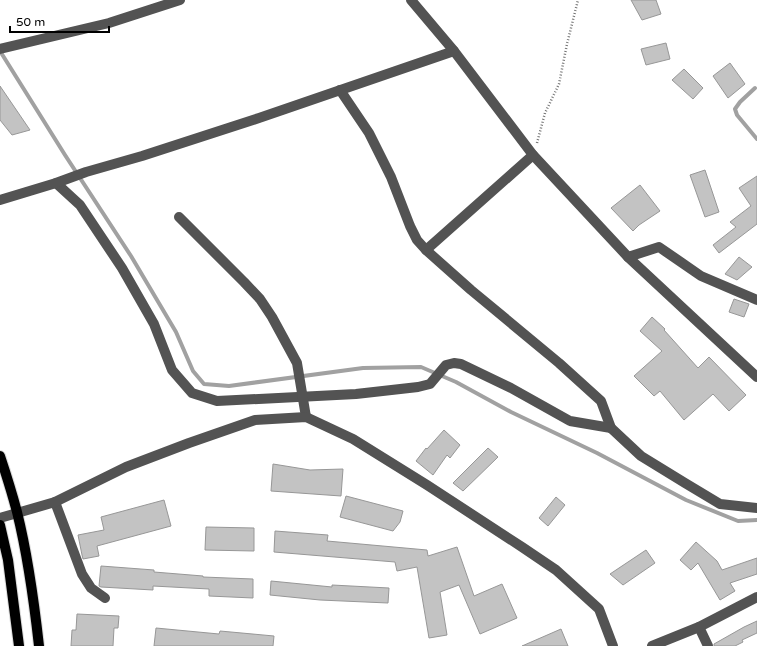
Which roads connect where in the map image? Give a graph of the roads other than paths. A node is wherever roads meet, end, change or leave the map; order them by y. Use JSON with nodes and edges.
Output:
{"nodes":[{"id":1,"x":180,"y":0,"type":"edge"},
{"id":2,"x":411,"y":0,"type":"edge"},
{"id":3,"x":4,"y":48,"type":"edge"},
{"id":4,"x":454,"y":50,"type":"junction"},
{"id":5,"x":340,"y":90,"type":"junction"},
{"id":6,"x":534,"y":155,"type":"junction"},
{"id":7,"x":56,"y":183,"type":"junction"},
{"id":8,"x":0,"y":200,"type":"edge"},
{"id":9,"x":179,"y":217,"type":"dead end"},
{"id":10,"x":426,"y":250,"type":"junction"},
{"id":11,"x":628,"y":256,"type":"junction"},
{"id":12,"x":757,"y":300,"type":"edge"},
{"id":13,"x":757,"y":377,"type":"edge"},
{"id":14,"x":303,"y":397,"type":"junction"},
{"id":15,"x":306,"y":417,"type":"junction"},
{"id":16,"x":611,"y":428,"type":"junction"},
{"id":17,"x":0,"y":456,"type":"edge"},
{"id":18,"x":55,"y":502,"type":"junction"},
{"id":19,"x":757,"y":508,"type":"edge"},
{"id":20,"x":17,"y":512,"type":"junction"},
{"id":21,"x":0,"y":518,"type":"edge"},
{"id":22,"x":0,"y":525,"type":"edge"},
{"id":23,"x":104,"y":598,"type":"dead end"},
{"id":24,"x":757,"y":598,"type":"edge"},
{"id":25,"x":699,"y":627,"type":"junction"},
{"id":26,"x":19,"y":646,"type":"edge"},
{"id":27,"x":39,"y":646,"type":"edge"},
{"id":28,"x":613,"y":646,"type":"edge"},
{"id":29,"x":652,"y":646,"type":"edge"},
{"id":30,"x":708,"y":646,"type":"edge"}],
"edges":[{"from":1,"to":3,"type":"street"},
{"from":2,"to":4,"type":"street"},
{"from":4,"to":5,"type":"street"},
{"from":4,"to":6,"type":"street"},
{"from":5,"to":7,"type":"street"},
{"from":5,"to":10,"type":"street"},
{"from":6,"to":10,"type":"street"},
{"from":6,"to":11,"type":"street"},
{"from":7,"to":8,"type":"street"},
{"from":7,"to":14,"type":"street"},
{"from":9,"to":14,"type":"street"},
{"from":10,"to":16,"type":"street"},
{"from":11,"to":12,"type":"street"},
{"from":11,"to":13,"type":"street"},
{"from":14,"to":15,"type":"street"},
{"from":14,"to":16,"type":"street"},
{"from":15,"to":18,"type":"street"},
{"from":15,"to":28,"type":"street"},
{"from":16,"to":19,"type":"street"},
{"from":17,"to":20,"type":"main road"},
{"from":18,"to":20,"type":"street"},
{"from":18,"to":23,"type":"street"},
{"from":20,"to":21,"type":"street"},
{"from":20,"to":27,"type":"main road"},
{"from":22,"to":26,"type":"main road"},
{"from":24,"to":25,"type":"street"},
{"from":25,"to":29,"type":"street"},
{"from":25,"to":30,"type":"street"}]}
